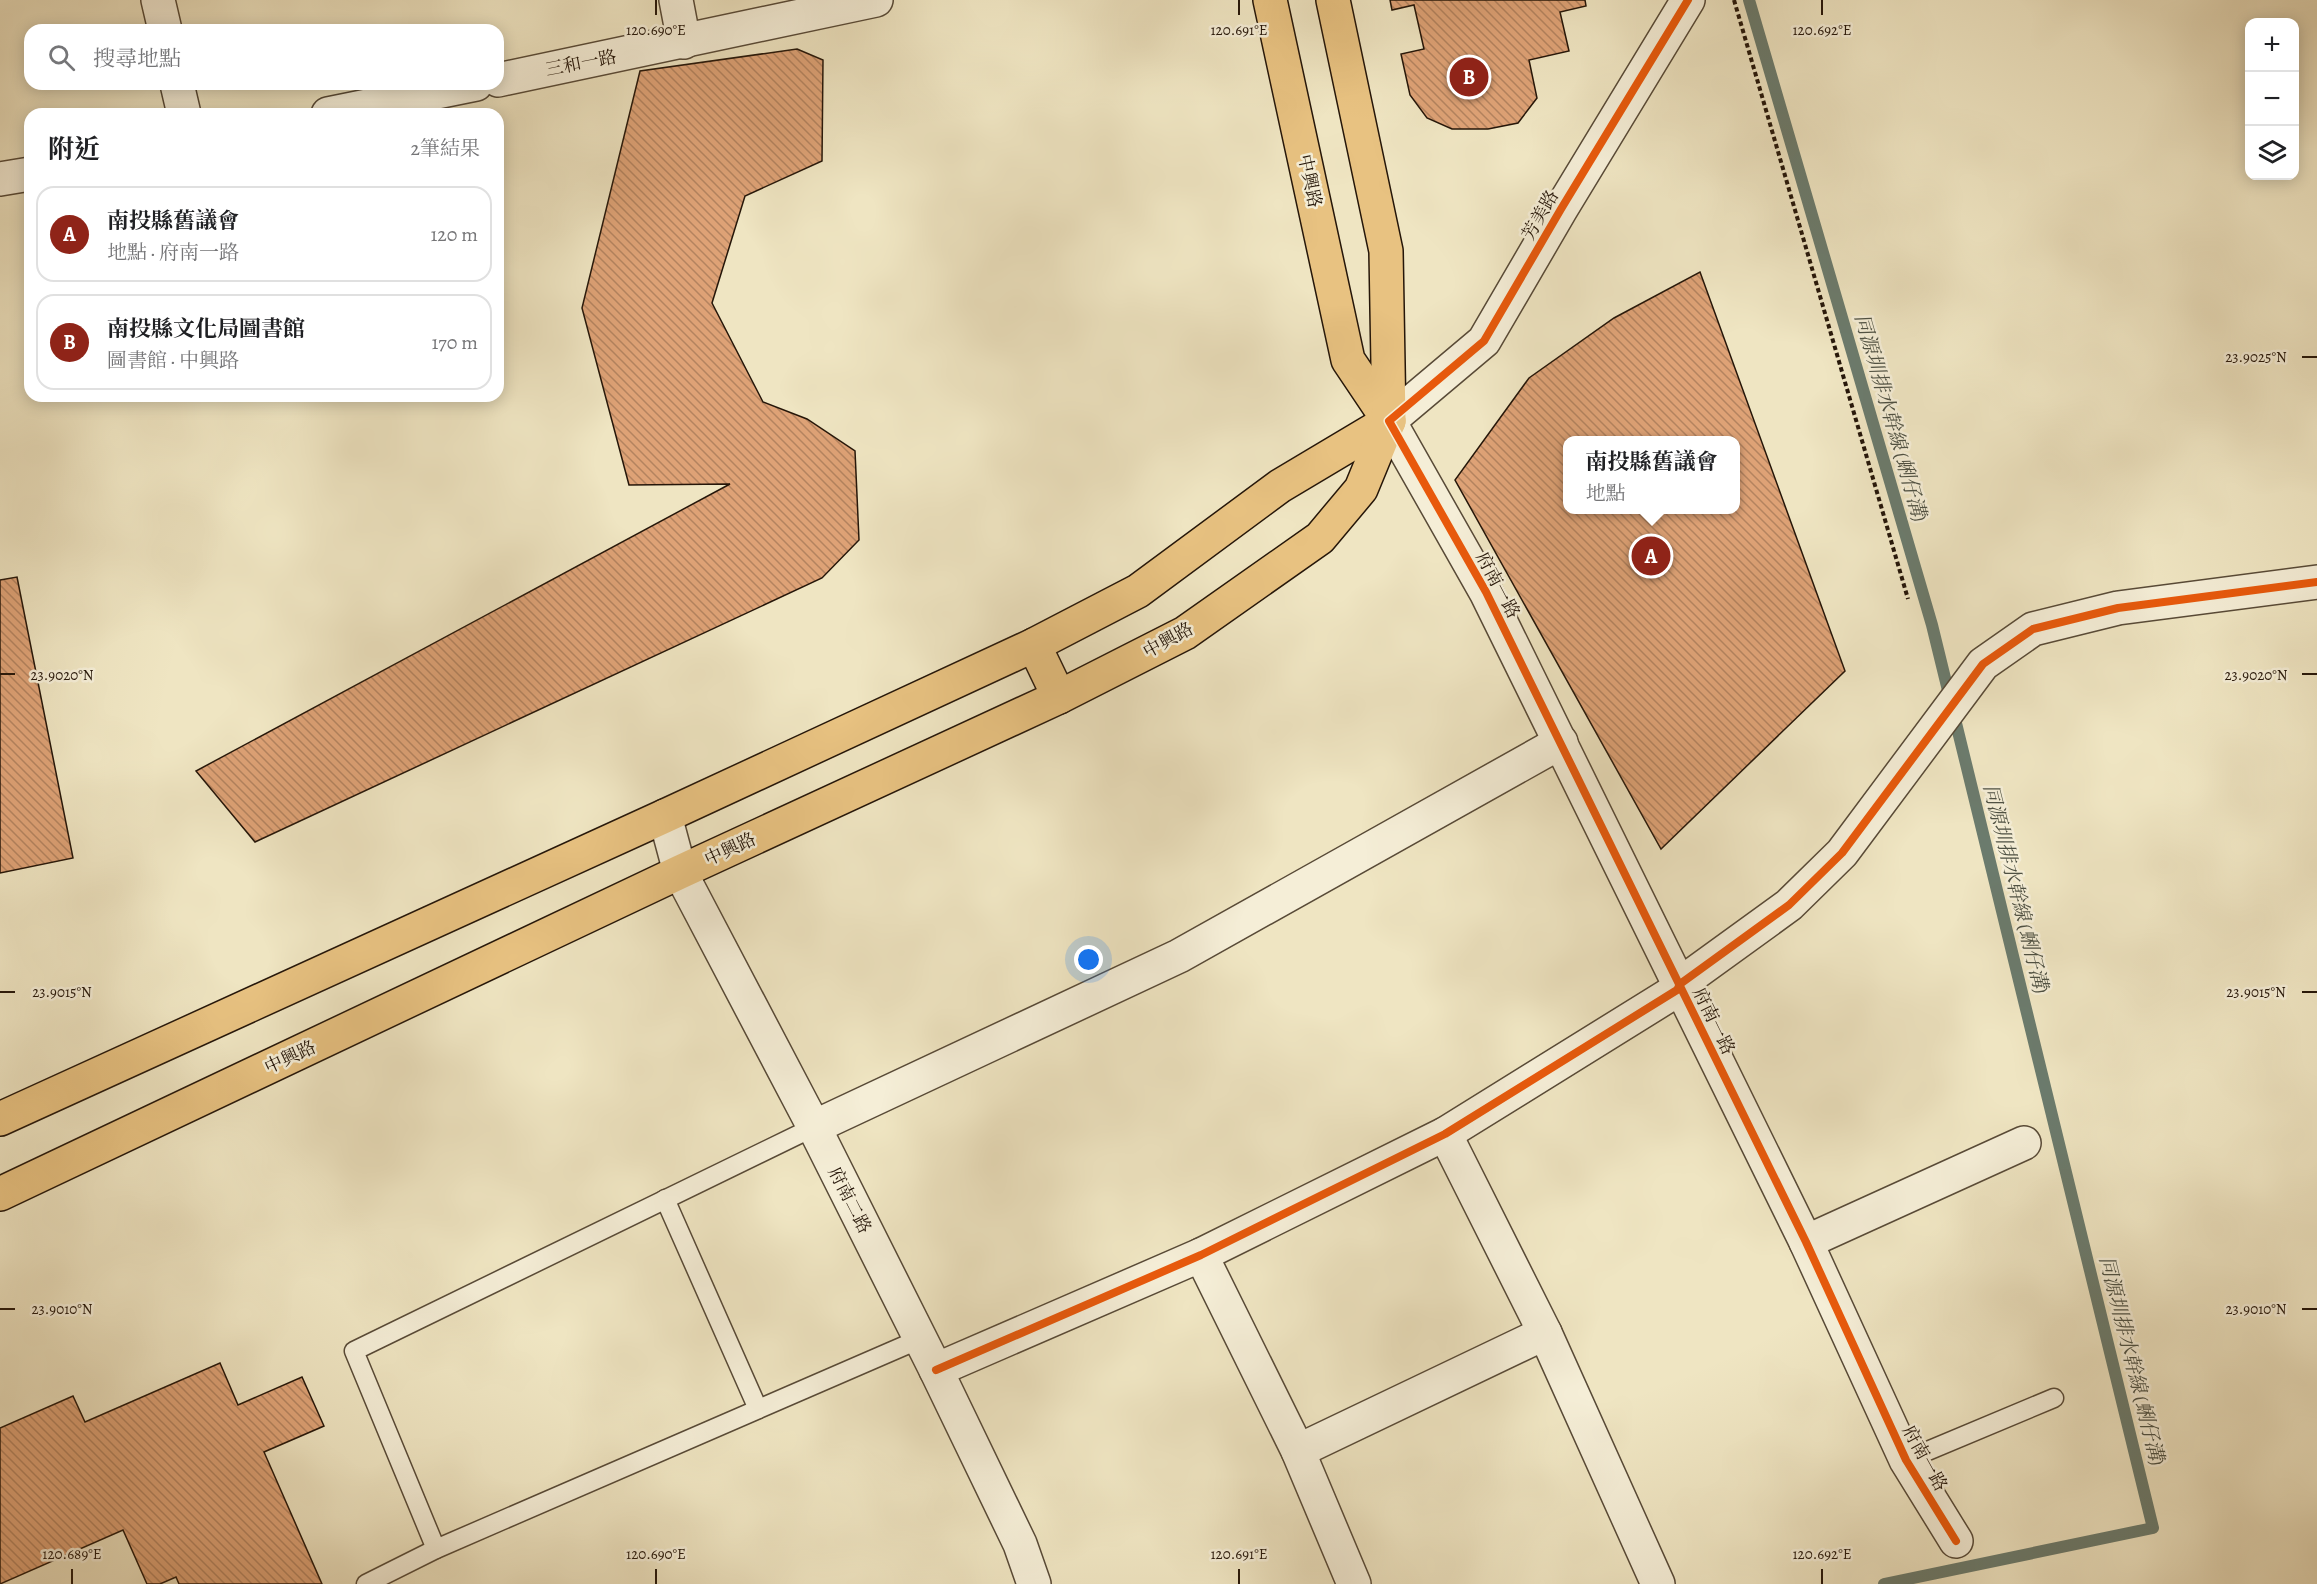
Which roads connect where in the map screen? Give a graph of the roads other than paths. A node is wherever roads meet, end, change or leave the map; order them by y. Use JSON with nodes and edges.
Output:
{"nodes":[{"id":1,"x":158,"y":0,"type":"edge"},
{"id":2,"x":676,"y":0,"type":"edge"},
{"id":3,"x":876,"y":0,"type":"edge"},
{"id":4,"x":1270,"y":0,"type":"edge"},
{"id":5,"x":1333,"y":0,"type":"edge"},
{"id":6,"x":1688,"y":0,"type":"edge"},
{"id":7,"x":164,"y":24,"type":"edge"},
{"id":8,"x":684,"y":42,"type":"junction"},
{"id":9,"x":504,"y":79,"type":"edge"},
{"id":10,"x":178,"y":90,"type":"edge"},
{"id":11,"x":446,"y":90,"type":"edge"},
{"id":12,"x":183,"y":108,"type":"edge"},
{"id":13,"x":358,"y":108,"type":"edge"},
{"id":14,"x":24,"y":175,"type":"edge"},
{"id":15,"x":0,"y":179,"type":"edge"},
{"id":16,"x":1389,"y":421,"type":"junction"},
{"id":17,"x":2317,"y":582,"type":"edge"},
{"id":18,"x":1034,"y":645,"type":"junction"},
{"id":19,"x":1059,"y":697,"type":"junction"},
{"id":20,"x":1561,"y":742,"type":"junction"},
{"id":21,"x":665,"y":816,"type":"junction"},
{"id":22,"x":680,"y":872,"type":"junction"},
{"id":23,"x":1680,"y":984,"type":"junction"},
{"id":24,"x":0,"y":1119,"type":"edge"},
{"id":25,"x":814,"y":1127,"type":"junction"},
{"id":26,"x":1445,"y":1134,"type":"junction"},
{"id":27,"x":2024,"y":1143,"type":"dead end"},
{"id":28,"x":0,"y":1194,"type":"edge"},
{"id":29,"x":665,"y":1199,"type":"junction"},
{"id":30,"x":1806,"y":1242,"type":"junction"},
{"id":31,"x":1201,"y":1255,"type":"junction"},
{"id":32,"x":1545,"y":1333,"type":"junction"},
{"id":33,"x":920,"y":1339,"type":"junction"},
{"id":34,"x":936,"y":1370,"type":"junction"},
{"id":35,"x":2054,"y":1398,"type":"dead end"},
{"id":36,"x":758,"y":1409,"type":"junction"},
{"id":37,"x":1298,"y":1451,"type":"junction"},
{"id":38,"x":1906,"y":1460,"type":"junction"},
{"id":39,"x":1956,"y":1541,"type":"dead end"},
{"id":40,"x":436,"y":1549,"type":"junction"},
{"id":41,"x":366,"y":1584,"type":"edge"},
{"id":42,"x":1034,"y":1584,"type":"edge"},
{"id":43,"x":1354,"y":1584,"type":"edge"},
{"id":44,"x":1658,"y":1584,"type":"edge"}],
"edges":[{"from":1,"to":7,"type":"street"},
{"from":2,"to":8,"type":"street"},
{"from":3,"to":8,"type":"street","name":"三和一路"},
{"from":4,"to":16,"type":"main road","name":"中興路"},
{"from":5,"to":16,"type":"main road","name":"中興路"},
{"from":6,"to":16,"type":"street","name":"芳美路"},
{"from":8,"to":9,"type":"street","name":"三和一路"},
{"from":10,"to":12,"type":"street"},
{"from":11,"to":13,"type":"street"},
{"from":14,"to":15,"type":"street"},
{"from":16,"to":18,"type":"main road"},
{"from":16,"to":19,"type":"main road","name":"中興路"},
{"from":16,"to":20,"type":"street","name":"府南一路"},
{"from":17,"to":23,"type":"street"},
{"from":18,"to":19,"type":"main road"},
{"from":18,"to":21,"type":"main road"},
{"from":19,"to":22,"type":"main road","name":"中興路"},
{"from":20,"to":23,"type":"street","name":"府南一路"},
{"from":20,"to":25,"type":"street"},
{"from":21,"to":22,"type":"street","name":"府南二路"},
{"from":21,"to":24,"type":"main road"},
{"from":22,"to":25,"type":"street","name":"府南二路"},
{"from":22,"to":28,"type":"main road","name":"中興路"},
{"from":23,"to":26,"type":"street"},
{"from":23,"to":30,"type":"street","name":"府南一路"},
{"from":25,"to":29,"type":"lane"},
{"from":25,"to":33,"type":"street","name":"府南二路"},
{"from":26,"to":31,"type":"street"},
{"from":26,"to":32,"type":"street"},
{"from":27,"to":30,"type":"street"},
{"from":29,"to":36,"type":"lane"},
{"from":29,"to":40,"type":"lane"},
{"from":30,"to":38,"type":"street","name":"府南一路"},
{"from":31,"to":34,"type":"street"},
{"from":31,"to":37,"type":"street"},
{"from":32,"to":37,"type":"street"},
{"from":32,"to":44,"type":"street"},
{"from":33,"to":34,"type":"street","name":"府南二路"},
{"from":33,"to":36,"type":"lane"},
{"from":34,"to":42,"type":"street","name":"府南二路"},
{"from":35,"to":38,"type":"lane"},
{"from":36,"to":40,"type":"lane"},
{"from":37,"to":43,"type":"street"},
{"from":38,"to":39,"type":"street","name":"府南一路"},
{"from":40,"to":41,"type":"lane"}]}
